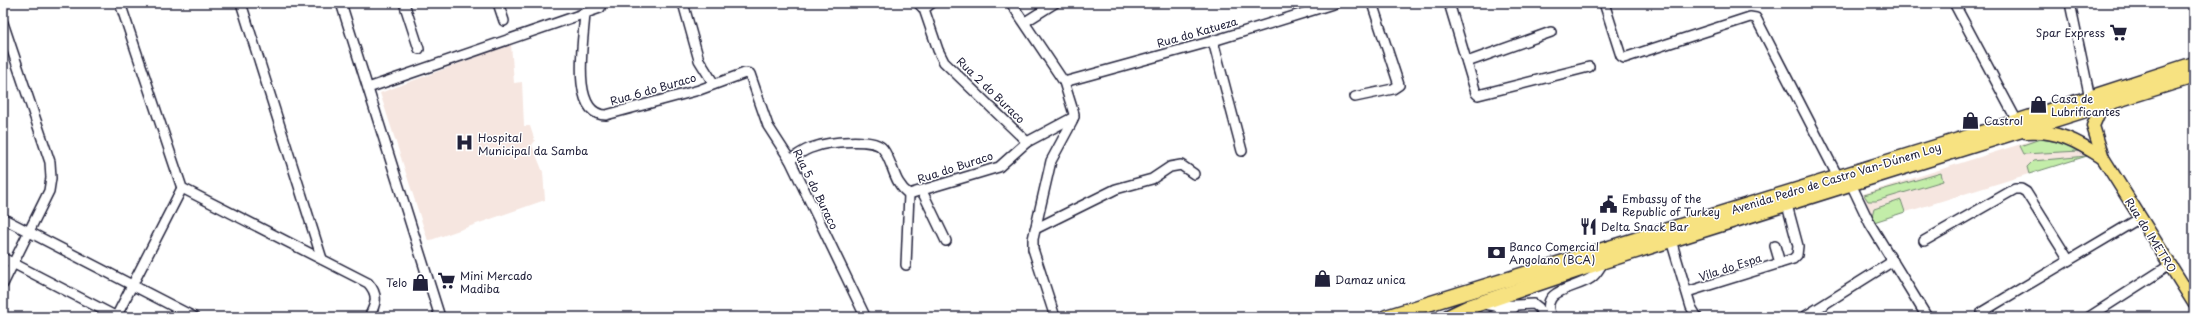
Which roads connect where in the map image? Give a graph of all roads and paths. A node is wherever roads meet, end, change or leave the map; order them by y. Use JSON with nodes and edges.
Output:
{"nodes":[{"id":1,"x":120,"y":3,"type":"edge"},
{"id":2,"x":241,"y":3,"type":"edge"},
{"id":3,"x":341,"y":3,"type":"edge"},
{"id":4,"x":404,"y":3,"type":"edge"},
{"id":5,"x":498,"y":3,"type":"edge"},
{"id":6,"x":683,"y":3,"type":"edge"},
{"id":7,"x":932,"y":3,"type":"edge"},
{"id":8,"x":1011,"y":3,"type":"edge"},
{"id":9,"x":1055,"y":3,"type":"edge"},
{"id":10,"x":1336,"y":3,"type":"edge"},
{"id":11,"x":1372,"y":3,"type":"edge"},
{"id":12,"x":1449,"y":3,"type":"edge"},
{"id":13,"x":1604,"y":3,"type":"edge"},
{"id":14,"x":2070,"y":3,"type":"edge"},
{"id":15,"x":1956,"y":4,"type":"edge"},
{"id":16,"x":921,"y":6,"type":"edge"},
{"id":17,"x":600,"y":8,"type":"dead end"},
{"id":18,"x":585,"y":13,"type":"junction"},
{"id":19,"x":504,"y":21,"type":"dead end"},
{"id":20,"x":1025,"y":22,"type":"junction"},
{"id":21,"x":3,"y":23,"type":"edge"},
{"id":22,"x":1551,"y":32,"type":"dead end"},
{"id":23,"x":1212,"y":41,"type":"junction"},
{"id":24,"x":419,"y":49,"type":"dead end"},
{"id":25,"x":1467,"y":62,"type":"junction"},
{"id":26,"x":2194,"y":64,"type":"edge"},
{"id":27,"x":1589,"y":67,"type":"dead end"},
{"id":28,"x":747,"y":73,"type":"joint"},
{"id":29,"x":2194,"y":76,"type":"edge"},
{"id":30,"x":1064,"y":82,"type":"junction"},
{"id":31,"x":714,"y":84,"type":"junction"},
{"id":32,"x":368,"y":88,"type":"junction"},
{"id":33,"x":1355,"y":97,"type":"dead end"},
{"id":34,"x":2090,"y":98,"type":"junction"},
{"id":35,"x":2109,"y":102,"type":"junction"},
{"id":36,"x":1074,"y":117,"type":"junction"},
{"id":37,"x":2018,"y":127,"type":"junction"},
{"id":38,"x":1027,"y":142,"type":"junction"},
{"id":39,"x":1242,"y":151,"type":"dead end"},
{"id":40,"x":790,"y":160,"type":"junction"},
{"id":41,"x":2105,"y":162,"type":"junction"},
{"id":42,"x":1194,"y":174,"type":"dead end"},
{"id":43,"x":1838,"y":177,"type":"junction"},
{"id":44,"x":1851,"y":184,"type":"junction"},
{"id":45,"x":182,"y":188,"type":"junction"},
{"id":46,"x":922,"y":191,"type":"junction"},
{"id":47,"x":910,"y":194,"type":"junction"},
{"id":48,"x":1787,"y":205,"type":"junction"},
{"id":49,"x":2140,"y":218,"type":"junction"},
{"id":50,"x":4,"y":219,"type":"edge"},
{"id":51,"x":1035,"y":228,"type":"junction"},
{"id":52,"x":28,"y":231,"type":"junction"},
{"id":53,"x":1671,"y":240,"type":"junction"},
{"id":54,"x":946,"y":241,"type":"dead end"},
{"id":55,"x":1924,"y":241,"type":"dead end"},
{"id":56,"x":1775,"y":246,"type":"dead end"},
{"id":57,"x":3,"y":258,"type":"edge"},
{"id":58,"x":322,"y":259,"type":"junction"},
{"id":59,"x":2068,"y":259,"type":"junction"},
{"id":60,"x":1604,"y":261,"type":"junction"},
{"id":61,"x":1893,"y":261,"type":"junction"},
{"id":62,"x":1780,"y":262,"type":"junction"},
{"id":63,"x":14,"y":264,"type":"junction"},
{"id":64,"x":906,"y":265,"type":"dead end"},
{"id":65,"x":2170,"y":265,"type":"junction"},
{"id":66,"x":3,"y":284,"type":"edge"},
{"id":67,"x":133,"y":285,"type":"junction"},
{"id":68,"x":1687,"y":292,"type":"junction"},
{"id":69,"x":1553,"y":295,"type":"junction"},
{"id":70,"x":2194,"y":303,"type":"edge"},
{"id":71,"x":1526,"y":304,"type":"junction"},
{"id":72,"x":1474,"y":309,"type":"edge"},
{"id":73,"x":1982,"y":312,"type":"dead end"},
{"id":74,"x":1546,"y":315,"type":"edge"},
{"id":75,"x":865,"y":316,"type":"dead end"},
{"id":76,"x":116,"y":317,"type":"edge"},
{"id":77,"x":194,"y":317,"type":"edge"},
{"id":78,"x":369,"y":317,"type":"edge"},
{"id":79,"x":440,"y":317,"type":"edge"},
{"id":80,"x":1055,"y":317,"type":"edge"},
{"id":81,"x":1386,"y":317,"type":"edge"},
{"id":82,"x":1448,"y":317,"type":"edge"},
{"id":83,"x":1491,"y":317,"type":"edge"},
{"id":84,"x":1697,"y":317,"type":"edge"},
{"id":85,"x":1804,"y":317,"type":"edge"},
{"id":86,"x":1927,"y":317,"type":"edge"},
{"id":87,"x":2089,"y":317,"type":"edge"}],
"edges":[{"from":1,"to":45,"type":"street"},
{"from":2,"to":58,"type":"street"},
{"from":3,"to":32,"type":"street"},
{"from":4,"to":24,"type":"street"},
{"from":5,"to":19,"type":"street"},
{"from":6,"to":31,"type":"street"},
{"from":7,"to":16,"type":"street"},
{"from":8,"to":20,"type":"street"},
{"from":9,"to":20,"type":"street"},
{"from":10,"to":23,"type":"street","name":"Rua do Katueza"},
{"from":11,"to":33,"type":"street"},
{"from":12,"to":25,"type":"street"},
{"from":13,"to":43,"type":"street"},
{"from":14,"to":34,"type":"street"},
{"from":15,"to":37,"type":"street"},
{"from":16,"to":38,"type":"street","name":"Rua 2 do Buraco"},
{"from":17,"to":18,"type":"street"},
{"from":18,"to":31,"type":"street","name":"Rua 6 do Buraco"},
{"from":18,"to":32,"type":"street"},
{"from":20,"to":30,"type":"street"},
{"from":21,"to":52,"type":"street"},
{"from":22,"to":25,"type":"street"},
{"from":23,"to":30,"type":"street","name":"Rua do Katueza"},
{"from":23,"to":39,"type":"street"},
{"from":25,"to":27,"type":"street"},
{"from":26,"to":34,"type":"highway","name":"Avenida Pedro de Castro Van-Dúnem Loy"},
{"from":28,"to":31,"type":"street","name":"Rua 6 do Buraco"},
{"from":28,"to":40,"type":"street","name":"Rua 5 do Buraco"},
{"from":29,"to":35,"type":"highway","name":"Avenida Pedro de Castro Van-Dúnem Loy"},
{"from":30,"to":36,"type":"street"},
{"from":32,"to":79,"type":"street"},
{"from":34,"to":37,"type":"highway","name":"Avenida Pedro de Castro Van-Dúnem Loy"},
{"from":35,"to":37,"type":"highway","name":"Avenida Pedro de Castro Van-Dúnem Loy"},
{"from":35,"to":41,"type":"main road"},
{"from":36,"to":38,"type":"street","name":"Rua do Buraco"},
{"from":36,"to":51,"type":"street"},
{"from":37,"to":41,"type":"main road"},
{"from":37,"to":43,"type":"highway","name":"Avenida Pedro de Castro Van-Dúnem Loy"},
{"from":37,"to":44,"type":"highway","name":"Avenida Pedro de Castro Van-Dúnem Loy"},
{"from":38,"to":46,"type":"street","name":"Rua do Buraco"},
{"from":40,"to":47,"type":"street","name":"Rua do Buraco"},
{"from":40,"to":75,"type":"street","name":"Rua 5 do Buraco"},
{"from":41,"to":49,"type":"main road","name":"Rua do IMETRO"},
{"from":42,"to":51,"type":"street"},
{"from":43,"to":81,"type":"highway","name":"Avenida Pedro de Castro Van-Dúnem Loy"},
{"from":44,"to":48,"type":"highway","name":"Avenida Pedro de Castro Van-Dúnem Loy"},
{"from":44,"to":61,"type":"street"},
{"from":45,"to":58,"type":"street"},
{"from":45,"to":67,"type":"street"},
{"from":46,"to":47,"type":"street","name":"Rua do Buraco"},
{"from":46,"to":54,"type":"street"},
{"from":47,"to":64,"type":"street"},
{"from":48,"to":53,"type":"highway","name":"Avenida Pedro de Castro Van-Dúnem Loy"},
{"from":48,"to":62,"type":"street","name":"Vila do Espa"},
{"from":49,"to":59,"type":"street"},
{"from":49,"to":65,"type":"main road","name":"Rua do IMETRO"},
{"from":50,"to":52,"type":"street"},
{"from":51,"to":80,"type":"street"},
{"from":52,"to":63,"type":"street"},
{"from":52,"to":67,"type":"street"},
{"from":53,"to":60,"type":"highway","name":"Avenida Pedro de Castro Van-Dúnem Loy"},
{"from":53,"to":68,"type":"street"},
{"from":55,"to":59,"type":"street"},
{"from":56,"to":62,"type":"street"},
{"from":57,"to":63,"type":"street"},
{"from":58,"to":78,"type":"street"},
{"from":59,"to":73,"type":"street"},
{"from":60,"to":69,"type":"street"},
{"from":60,"to":72,"type":"highway","name":"Avenida Pedro de Castro Van-Dúnem Loy"},
{"from":61,"to":85,"type":"street"},
{"from":61,"to":86,"type":"street"},
{"from":62,"to":68,"type":"street","name":"Vila do Espa"},
{"from":63,"to":66,"type":"street"},
{"from":63,"to":76,"type":"street"},
{"from":65,"to":70,"type":"main road","name":"Rua do IMETRO"},
{"from":65,"to":87,"type":"street"},
{"from":67,"to":76,"type":"street"},
{"from":67,"to":77,"type":"street"},
{"from":68,"to":84,"type":"street"},
{"from":69,"to":71,"type":"street"},
{"from":69,"to":74,"type":"street"},
{"from":71,"to":72,"type":"street"},
{"from":71,"to":74,"type":"street"},
{"from":71,"to":83,"type":"street"},
{"from":72,"to":82,"type":"highway","name":"Avenida Pedro de Castro Van-Dúnem Loy"}]}
